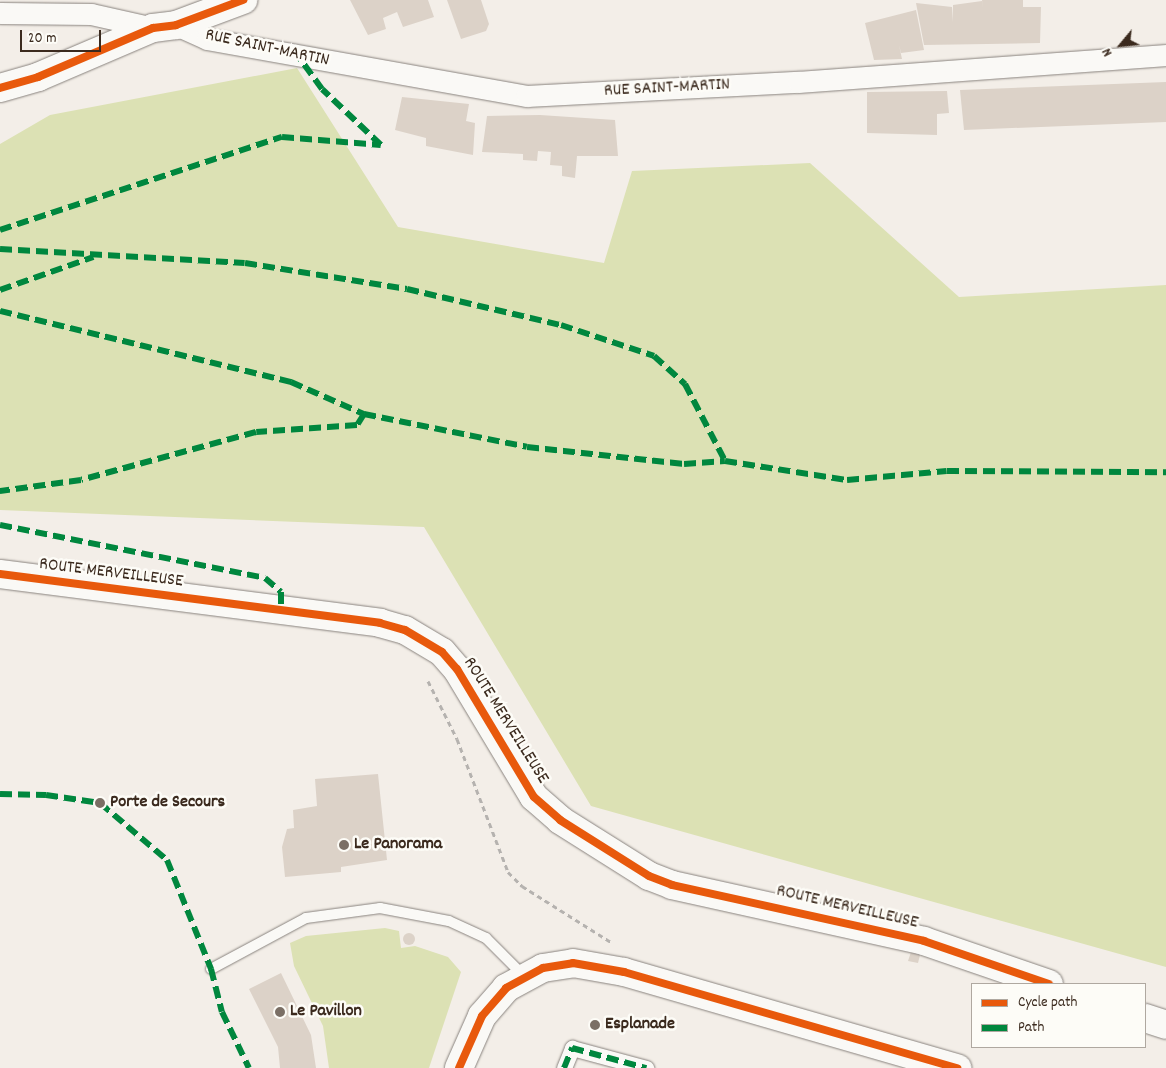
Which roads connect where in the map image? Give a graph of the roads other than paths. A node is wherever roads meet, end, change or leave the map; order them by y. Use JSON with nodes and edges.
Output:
{"nodes":[{"id":1,"x":242,"y":0,"type":"edge"},
{"id":2,"x":0,"y":13,"type":"edge"},
{"id":3,"x":164,"y":27,"type":"junction"},
{"id":4,"x":1166,"y":55,"type":"edge"},
{"id":5,"x":0,"y":88,"type":"edge"},
{"id":6,"x":0,"y":574,"type":"edge"},
{"id":7,"x":211,"y":968,"type":"dead end"},
{"id":8,"x":524,"y":976,"type":"junction"},
{"id":9,"x":1046,"y":983,"type":"edge"},
{"id":10,"x":1146,"y":1018,"type":"edge"},
{"id":11,"x":1166,"y":1025,"type":"edge"},
{"id":12,"x":953,"y":1067,"type":"edge"},
{"id":13,"x":459,"y":1068,"type":"edge"},
{"id":14,"x":564,"y":1068,"type":"edge"},
{"id":15,"x":646,"y":1068,"type":"edge"}],
"edges":[{"from":1,"to":3,"type":"main road"},
{"from":2,"to":3,"type":"street","name":"RUE SAINT-MARTIN"},
{"from":3,"to":4,"type":"street","name":"RUE SAINT-MARTIN"},
{"from":3,"to":5,"type":"main road"},
{"from":6,"to":9,"type":"main road","name":"ROUTE MERVEILLEUSE"},
{"from":7,"to":8,"type":"lane"},
{"from":8,"to":12,"type":"main road"},
{"from":8,"to":13,"type":"main road"},
{"from":10,"to":11,"type":"main road"},
{"from":14,"to":15,"type":"street"}]}
